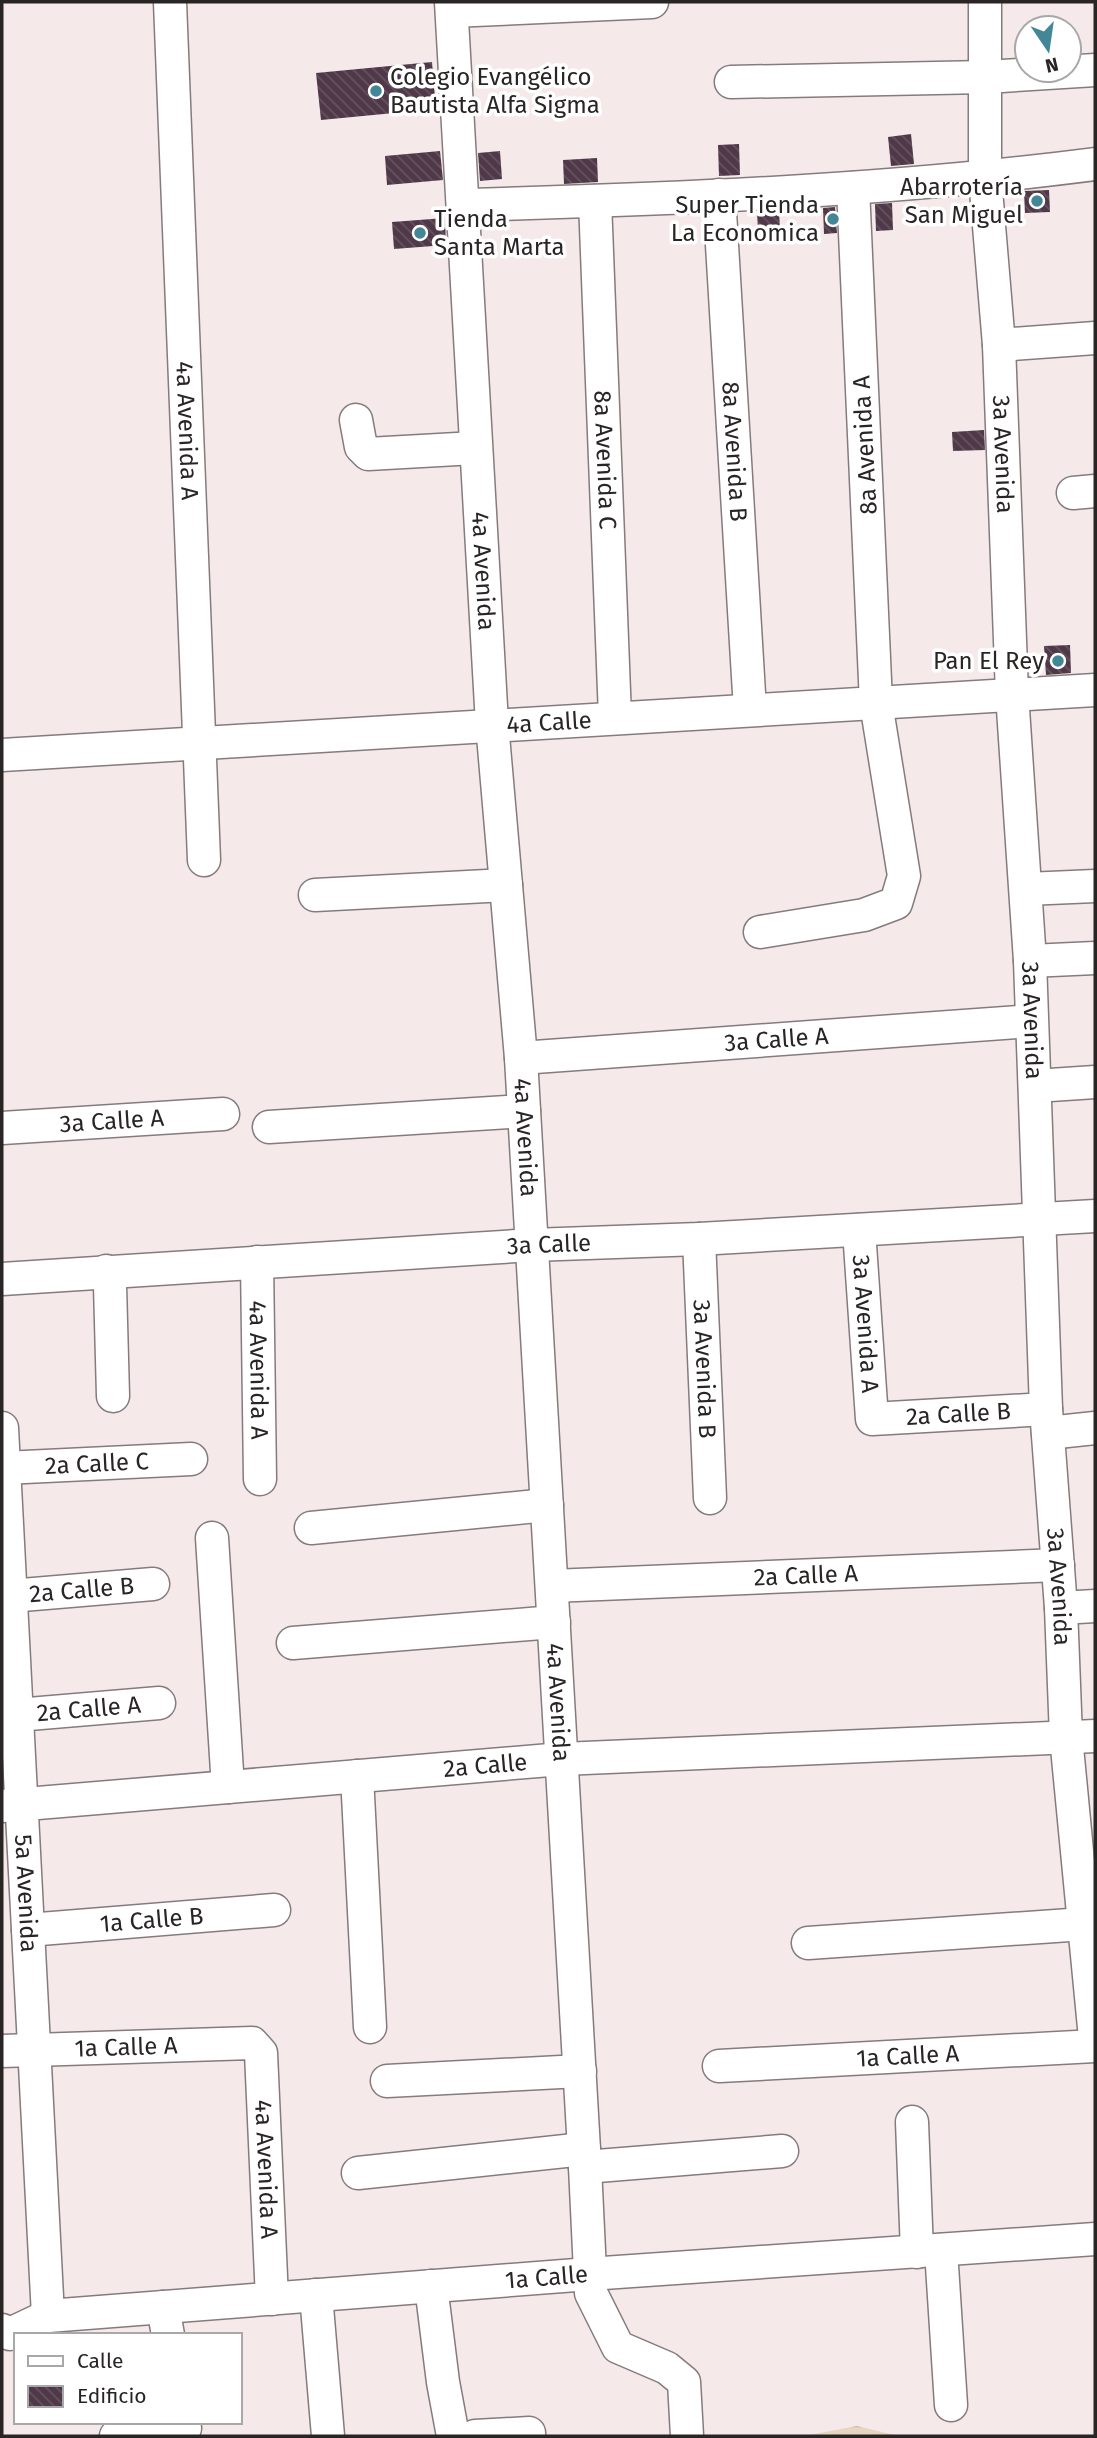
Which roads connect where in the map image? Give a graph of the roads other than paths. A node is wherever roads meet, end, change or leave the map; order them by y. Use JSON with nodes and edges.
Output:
{"nodes":[{"id":1,"x":170,"y":2,"type":"edge"},
{"id":2,"x":652,"y":2,"type":"edge"},
{"id":3,"x":985,"y":2,"type":"edge"},
{"id":4,"x":452,"y":6,"type":"edge"},
{"id":5,"x":1095,"y":70,"type":"edge"},
{"id":6,"x":986,"y":77,"type":"junction"},
{"id":7,"x":731,"y":82,"type":"dead end"},
{"id":8,"x":1095,"y":164,"type":"edge"},
{"id":9,"x":985,"y":178,"type":"junction"},
{"id":10,"x":853,"y":188,"type":"junction"},
{"id":11,"x":719,"y":195,"type":"junction"},
{"id":12,"x":595,"y":201,"type":"junction"},
{"id":13,"x":465,"y":205,"type":"junction"},
{"id":14,"x":1095,"y":338,"type":"edge"},
{"id":15,"x":999,"y":345,"type":"junction"},
{"id":16,"x":356,"y":420,"type":"dead end"},
{"id":17,"x":475,"y":448,"type":"junction"},
{"id":18,"x":1095,"y":690,"type":"edge"},
{"id":19,"x":1012,"y":694,"type":"junction"},
{"id":20,"x":876,"y":703,"type":"junction"},
{"id":21,"x":750,"y":710,"type":"junction"},
{"id":22,"x":615,"y":717,"type":"junction"},
{"id":23,"x":492,"y":724,"type":"junction"},
{"id":24,"x":199,"y":742,"type":"junction"},
{"id":25,"x":2,"y":755,"type":"edge"},
{"id":26,"x":204,"y":860,"type":"dead end"},
{"id":27,"x":506,"y":885,"type":"junction"},
{"id":28,"x":1095,"y":886,"type":"edge"},
{"id":29,"x":1026,"y":889,"type":"junction"},
{"id":30,"x":315,"y":895,"type":"dead end"},
{"id":31,"x":760,"y":932,"type":"dead end"},
{"id":32,"x":1095,"y":958,"type":"edge"},
{"id":33,"x":1030,"y":961,"type":"junction"},
{"id":34,"x":1031,"y":1021,"type":"junction"},
{"id":35,"x":521,"y":1058,"type":"junction"},
{"id":36,"x":1095,"y":1082,"type":"edge"},
{"id":37,"x":1035,"y":1086,"type":"junction"},
{"id":38,"x":524,"y":1111,"type":"junction"},
{"id":39,"x":223,"y":1114,"type":"dead end"},
{"id":40,"x":269,"y":1127,"type":"dead end"},
{"id":41,"x":2,"y":1128,"type":"edge"},
{"id":42,"x":1095,"y":1216,"type":"edge"},
{"id":43,"x":1041,"y":1219,"type":"junction"},
{"id":44,"x":859,"y":1230,"type":"junction"},
{"id":45,"x":699,"y":1239,"type":"junction"},
{"id":46,"x":532,"y":1245,"type":"junction"},
{"id":47,"x":257,"y":1262,"type":"junction"},
{"id":48,"x":106,"y":1271,"type":"junction"},
{"id":49,"x":2,"y":1279,"type":"edge"},
{"id":50,"x":113,"y":1395,"type":"dead end"},
{"id":51,"x":872,"y":1419,"type":"joint"},
{"id":52,"x":1047,"y":1421,"type":"junction"},
{"id":53,"x":2,"y":1427,"type":"edge"},
{"id":54,"x":1095,"y":1428,"type":"edge"},
{"id":55,"x":191,"y":1459,"type":"dead end"},
{"id":56,"x":4,"y":1468,"type":"junction"},
{"id":57,"x":260,"y":1479,"type":"dead end"},
{"id":58,"x":710,"y":1498,"type":"dead end"},
{"id":59,"x":547,"y":1505,"type":"junction"},
{"id":60,"x":311,"y":1528,"type":"dead end"},
{"id":61,"x":5,"y":1534,"type":"edge"},
{"id":62,"x":212,"y":1538,"type":"dead end"},
{"id":63,"x":1058,"y":1564,"type":"junction"},
{"id":64,"x":153,"y":1584,"type":"dead end"},
{"id":65,"x":552,"y":1586,"type":"junction"},
{"id":66,"x":10,"y":1596,"type":"junction"},
{"id":67,"x":1095,"y":1606,"type":"edge"},
{"id":68,"x":1061,"y":1608,"type":"junction"},
{"id":69,"x":554,"y":1622,"type":"junction"},
{"id":70,"x":293,"y":1643,"type":"dead end"},
{"id":71,"x":8,"y":1668,"type":"edge"},
{"id":72,"x":159,"y":1703,"type":"dead end"},
{"id":73,"x":17,"y":1715,"type":"junction"},
{"id":74,"x":1081,"y":1737,"type":"edge"},
{"id":75,"x":562,"y":1759,"type":"junction"},
{"id":76,"x":357,"y":1776,"type":"junction"},
{"id":77,"x":228,"y":1787,"type":"junction"},
{"id":78,"x":12,"y":1805,"type":"edge"},
{"id":79,"x":274,"y":1910,"type":"dead end"},
{"id":80,"x":1084,"y":1924,"type":"junction"},
{"id":81,"x":28,"y":1930,"type":"junction"},
{"id":82,"x":808,"y":1943,"type":"dead end"},
{"id":83,"x":370,"y":2026,"type":"dead end"},
{"id":84,"x":1095,"y":2038,"type":"edge"},
{"id":85,"x":252,"y":2043,"type":"joint"},
{"id":86,"x":1095,"y":2046,"type":"edge"},
{"id":87,"x":34,"y":2050,"type":"junction"},
{"id":88,"x":2,"y":2051,"type":"edge"},
{"id":89,"x":719,"y":2066,"type":"dead end"},
{"id":90,"x":580,"y":2071,"type":"junction"},
{"id":91,"x":387,"y":2081,"type":"dead end"},
{"id":92,"x":912,"y":2122,"type":"dead end"},
{"id":93,"x":782,"y":2151,"type":"dead end"},
{"id":94,"x":585,"y":2158,"type":"junction"},
{"id":95,"x":358,"y":2173,"type":"dead end"},
{"id":96,"x":1095,"y":2239,"type":"edge"},
{"id":97,"x":929,"y":2251,"type":"junction"},
{"id":98,"x":589,"y":2274,"type":"junction"},
{"id":99,"x":431,"y":2286,"type":"junction"},
{"id":100,"x":316,"y":2295,"type":"junction"},
{"id":101,"x":272,"y":2299,"type":"junction"},
{"id":102,"x":48,"y":2316,"type":"junction"},
{"id":103,"x":166,"y":2321,"type":"edge"},
{"id":104,"x":2,"y":2330,"type":"edge"},
{"id":105,"x":951,"y":2404,"type":"dead end"},
{"id":106,"x":185,"y":2429,"type":"edge"},
{"id":107,"x":528,"y":2435,"type":"edge"},
{"id":108,"x":116,"y":2436,"type":"edge"},
{"id":109,"x":328,"y":2436,"type":"edge"},
{"id":110,"x":453,"y":2436,"type":"edge"},
{"id":111,"x":474,"y":2436,"type":"edge"},
{"id":112,"x":687,"y":2436,"type":"edge"}],
"edges":[{"from":1,"to":24,"type":"street","name":"4a Avenida A"},
{"from":2,"to":4,"type":"street"},
{"from":3,"to":6,"type":"street","name":"3a Avenida"},
{"from":4,"to":13,"type":"street","name":"4a Avenida"},
{"from":5,"to":6,"type":"street"},
{"from":6,"to":7,"type":"street"},
{"from":6,"to":9,"type":"street","name":"3a Avenida"},
{"from":8,"to":9,"type":"street"},
{"from":9,"to":10,"type":"street"},
{"from":9,"to":15,"type":"street","name":"3a Avenida"},
{"from":10,"to":11,"type":"street"},
{"from":10,"to":20,"type":"street","name":"8a Avenida A"},
{"from":11,"to":12,"type":"street"},
{"from":11,"to":21,"type":"street","name":"8a Avenida B"},
{"from":12,"to":13,"type":"street"},
{"from":12,"to":22,"type":"street","name":"8a Avenida C"},
{"from":13,"to":17,"type":"street","name":"4a Avenida"},
{"from":14,"to":15,"type":"street"},
{"from":15,"to":19,"type":"street","name":"3a Avenida"},
{"from":16,"to":17,"type":"street"},
{"from":17,"to":23,"type":"street","name":"4a Avenida"},
{"from":18,"to":19,"type":"street","name":"4a Calle"},
{"from":19,"to":20,"type":"street","name":"4a Calle"},
{"from":19,"to":29,"type":"street","name":"3a Avenida"},
{"from":20,"to":21,"type":"street","name":"4a Calle"},
{"from":20,"to":31,"type":"street","name":"8a Avenida A"},
{"from":21,"to":22,"type":"street","name":"4a Calle"},
{"from":22,"to":23,"type":"street","name":"4a Calle"},
{"from":23,"to":24,"type":"street","name":"4a Calle"},
{"from":23,"to":27,"type":"street","name":"4a Avenida"},
{"from":24,"to":25,"type":"street","name":"4a Calle"},
{"from":24,"to":26,"type":"street","name":"4a Avenida A"},
{"from":27,"to":30,"type":"street"},
{"from":27,"to":35,"type":"street","name":"4a Avenida"},
{"from":28,"to":29,"type":"street"},
{"from":29,"to":33,"type":"street","name":"3a Avenida"},
{"from":32,"to":33,"type":"street"},
{"from":33,"to":34,"type":"street","name":"3a Avenida"},
{"from":34,"to":35,"type":"street","name":"3a Calle A"},
{"from":34,"to":37,"type":"street","name":"3a Avenida"},
{"from":35,"to":38,"type":"street","name":"4a Avenida"},
{"from":36,"to":37,"type":"street"},
{"from":37,"to":43,"type":"street","name":"3a Avenida"},
{"from":38,"to":40,"type":"street"},
{"from":38,"to":46,"type":"street","name":"4a Avenida"},
{"from":39,"to":41,"type":"street","name":"3a Calle A"},
{"from":42,"to":43,"type":"street","name":"3a Calle"},
{"from":43,"to":44,"type":"street","name":"3a Calle"},
{"from":43,"to":52,"type":"street","name":"3a Avenida"},
{"from":44,"to":45,"type":"street","name":"3a Calle"},
{"from":44,"to":51,"type":"street","name":"3a Avenida A"},
{"from":45,"to":46,"type":"street","name":"3a Calle"},
{"from":45,"to":58,"type":"street","name":"3a Avenida B"},
{"from":46,"to":47,"type":"street","name":"3a Calle"},
{"from":46,"to":59,"type":"street","name":"4a Avenida"},
{"from":47,"to":48,"type":"street","name":"3a Calle"},
{"from":47,"to":57,"type":"street","name":"4a Avenida A"},
{"from":48,"to":49,"type":"street","name":"3a Calle"},
{"from":48,"to":50,"type":"street"},
{"from":51,"to":52,"type":"street","name":"2a Calle B"},
{"from":52,"to":54,"type":"street","name":"2a Calle B"},
{"from":52,"to":63,"type":"street","name":"3a Avenida"},
{"from":53,"to":56,"type":"street","name":"5a Avenida"},
{"from":55,"to":56,"type":"street","name":"2a Calle C"},
{"from":56,"to":61,"type":"street","name":"5a Avenida"},
{"from":59,"to":60,"type":"street"},
{"from":59,"to":65,"type":"street","name":"4a Avenida"},
{"from":61,"to":66,"type":"street","name":"5a Avenida"},
{"from":62,"to":77,"type":"street"},
{"from":63,"to":65,"type":"street","name":"2a Calle A"},
{"from":63,"to":68,"type":"street","name":"3a Avenida"},
{"from":64,"to":66,"type":"street","name":"2a Calle B"},
{"from":65,"to":69,"type":"street","name":"4a Avenida"},
{"from":66,"to":71,"type":"street","name":"5a Avenida"},
{"from":67,"to":68,"type":"street"},
{"from":68,"to":74,"type":"street","name":"3a Avenida"},
{"from":69,"to":70,"type":"street"},
{"from":69,"to":75,"type":"street","name":"4a Avenida"},
{"from":71,"to":73,"type":"street","name":"5a Avenida"},
{"from":72,"to":73,"type":"street","name":"2a Calle A"},
{"from":73,"to":78,"type":"street","name":"5a Avenida"},
{"from":74,"to":75,"type":"street","name":"2a Calle"},
{"from":74,"to":80,"type":"street","name":"3a Avenida"},
{"from":75,"to":76,"type":"street","name":"2a Calle"},
{"from":75,"to":90,"type":"street","name":"4a Avenida"},
{"from":76,"to":77,"type":"street","name":"2a Calle"},
{"from":76,"to":83,"type":"street"},
{"from":77,"to":78,"type":"street","name":"2a Calle"},
{"from":78,"to":81,"type":"street","name":"5a Avenida"},
{"from":79,"to":81,"type":"street","name":"1a Calle B"},
{"from":80,"to":82,"type":"street"},
{"from":80,"to":84,"type":"street","name":"3a Avenida"},
{"from":81,"to":87,"type":"street","name":"5a Avenida"},
{"from":85,"to":87,"type":"street","name":"1a Calle A"},
{"from":85,"to":101,"type":"street","name":"4a Avenida A"},
{"from":86,"to":89,"type":"street","name":"1a Calle A"},
{"from":87,"to":88,"type":"street","name":"1a Calle A"},
{"from":87,"to":102,"type":"street","name":"5a Avenida"},
{"from":90,"to":91,"type":"street"},
{"from":90,"to":94,"type":"street","name":"4a Avenida"},
{"from":92,"to":97,"type":"street"},
{"from":93,"to":94,"type":"street"},
{"from":94,"to":95,"type":"street"},
{"from":94,"to":98,"type":"street","name":"4a Avenida"},
{"from":96,"to":97,"type":"street","name":"1a Calle"},
{"from":97,"to":98,"type":"street","name":"1a Calle"},
{"from":97,"to":105,"type":"street"},
{"from":98,"to":99,"type":"street","name":"1a Calle"},
{"from":98,"to":112,"type":"street","name":"4a Avenida"},
{"from":99,"to":100,"type":"street","name":"1a Calle"},
{"from":99,"to":110,"type":"street"},
{"from":100,"to":101,"type":"street","name":"1a Calle"},
{"from":100,"to":109,"type":"street"},
{"from":101,"to":103,"type":"street","name":"1a Calle"},
{"from":102,"to":103,"type":"street","name":"1a Calle"},
{"from":102,"to":104,"type":"street","name":"1a Calle"},
{"from":106,"to":108,"type":"street"},
{"from":107,"to":111,"type":"street"}]}
